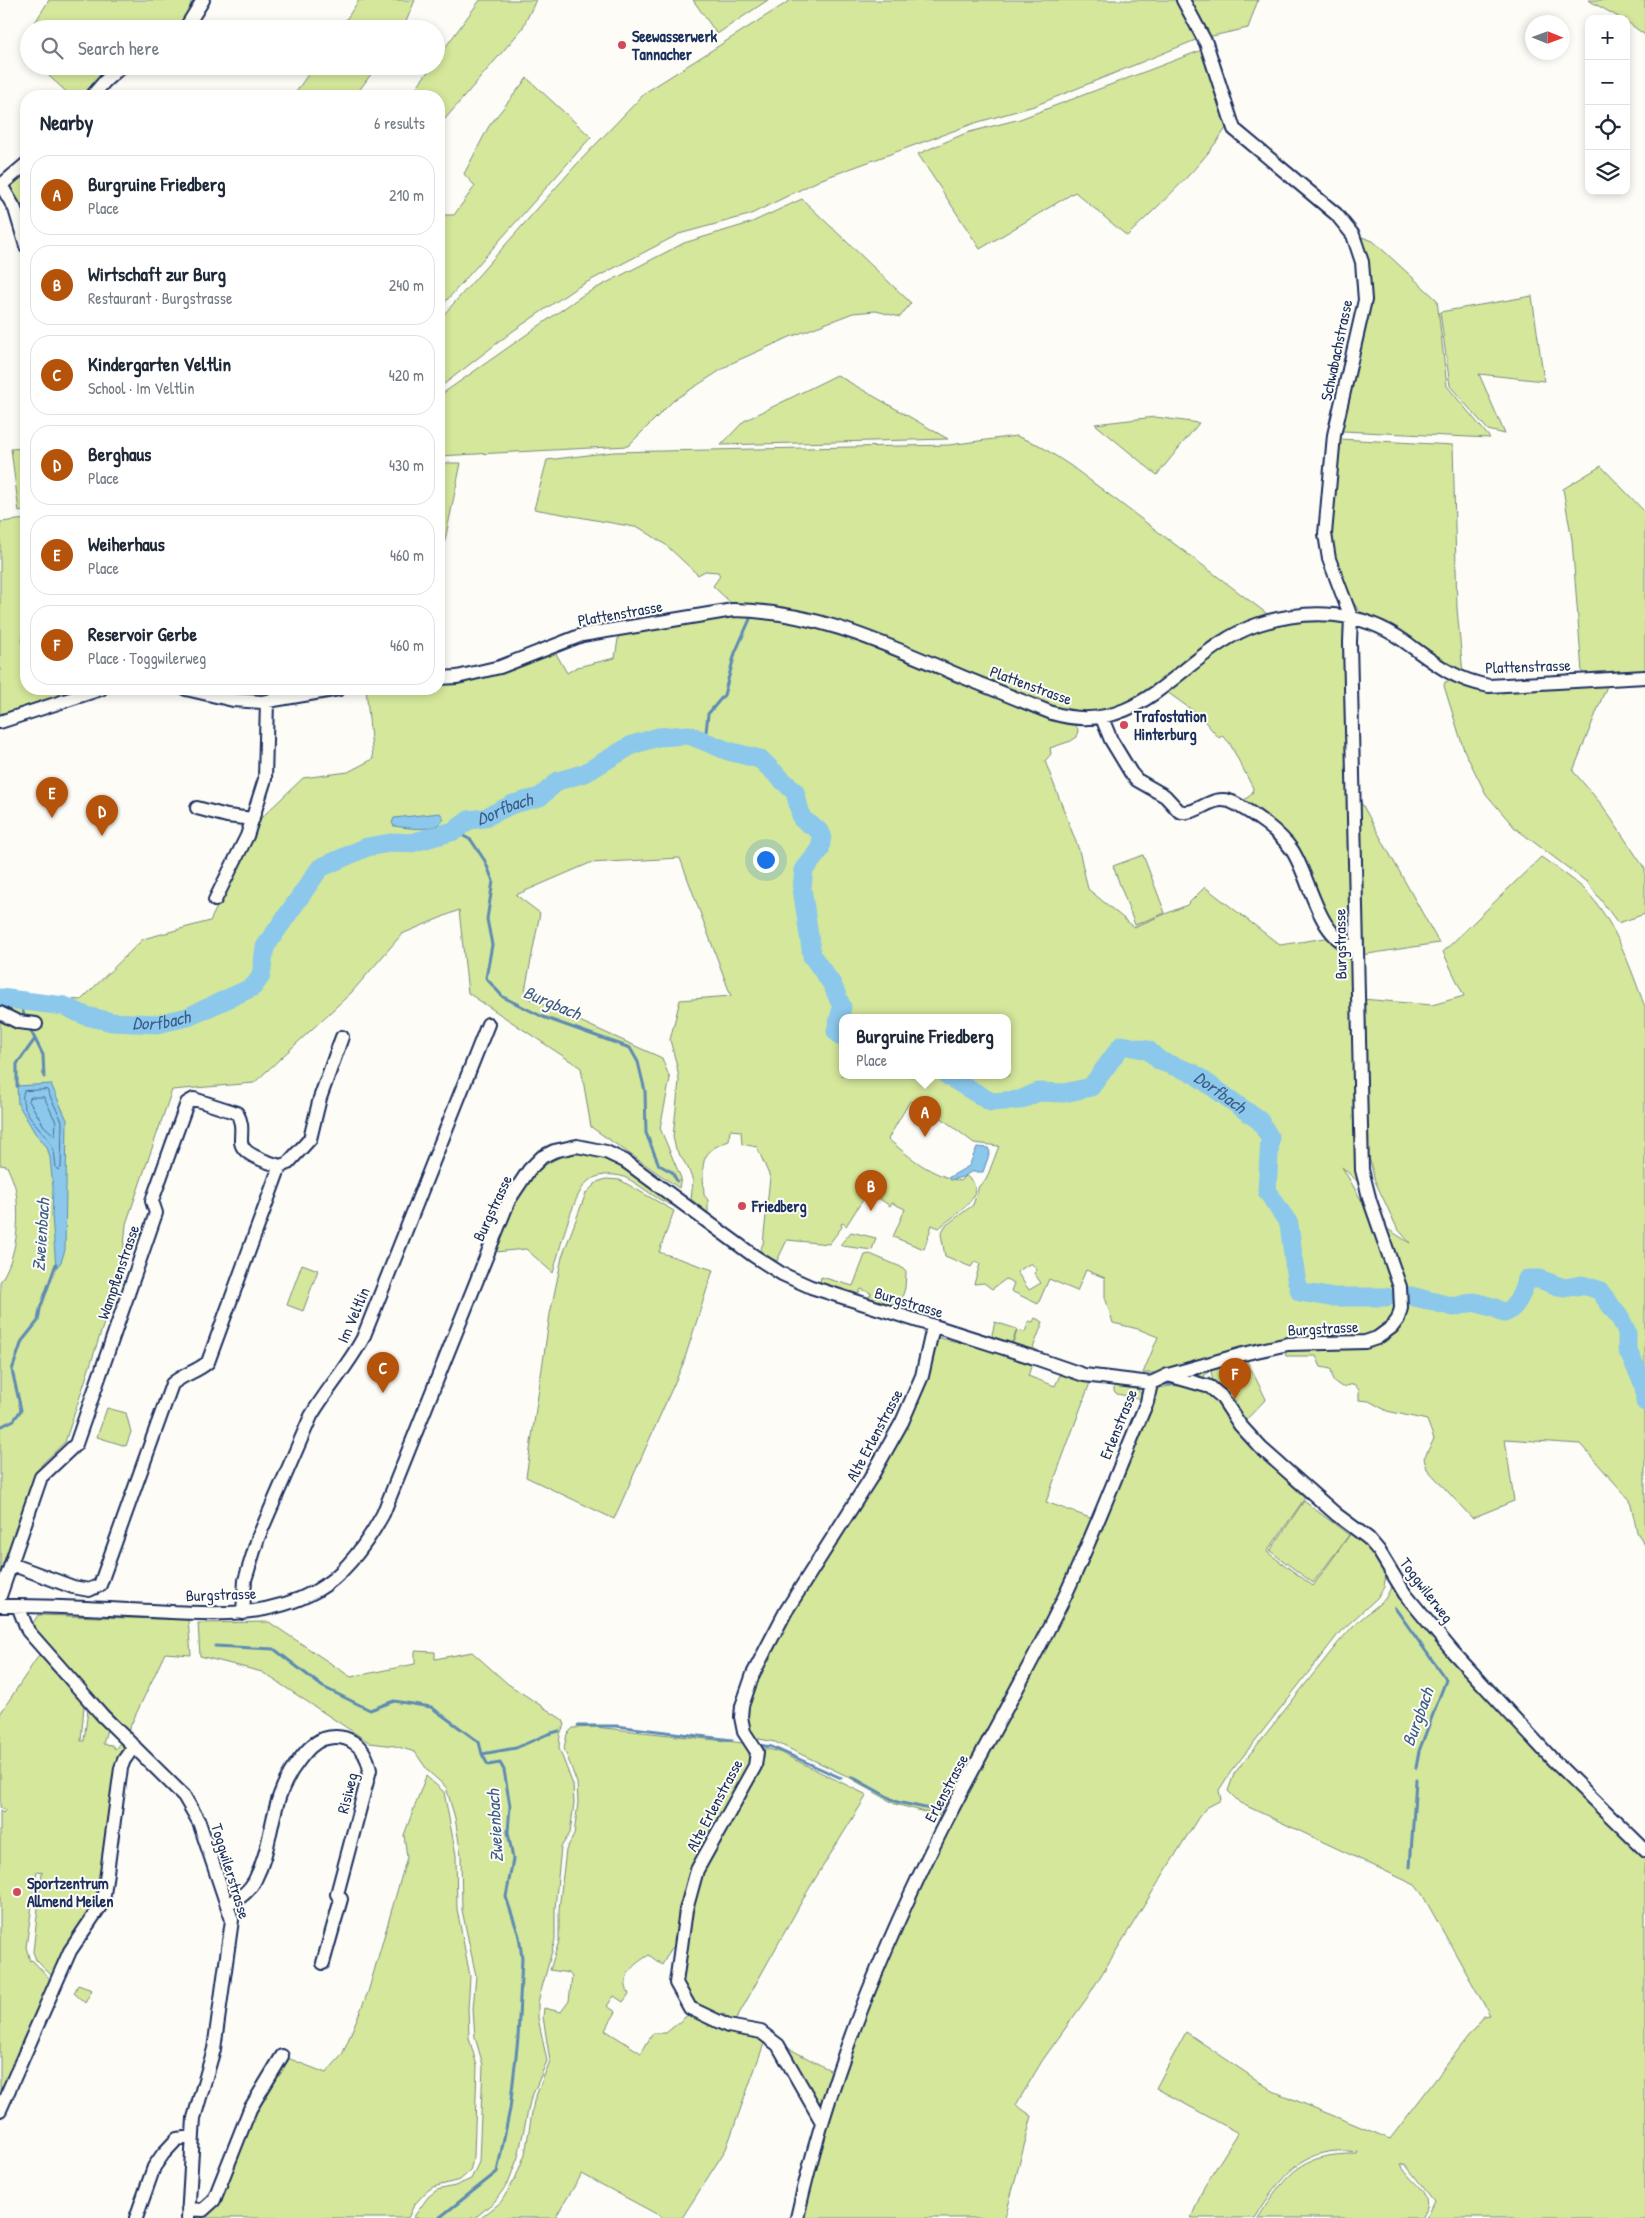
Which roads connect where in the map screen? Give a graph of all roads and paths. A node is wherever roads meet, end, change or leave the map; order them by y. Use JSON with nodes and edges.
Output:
{"nodes":[{"id":1,"x":1183,"y":0,"type":"edge"},
{"id":2,"x":200,"y":1,"type":"edge"},
{"id":3,"x":190,"y":20,"type":"edge"},
{"id":4,"x":112,"y":75,"type":"edge"},
{"id":5,"x":97,"y":90,"type":"edge"},
{"id":6,"x":20,"y":169,"type":"edge"},
{"id":7,"x":0,"y":186,"type":"edge"},
{"id":8,"x":20,"y":224,"type":"edge"},
{"id":9,"x":1351,"y":617,"type":"junction"},
{"id":10,"x":1645,"y":677,"type":"edge"},
{"id":11,"x":445,"y":678,"type":"edge"},
{"id":12,"x":83,"y":695,"type":"edge"},
{"id":13,"x":212,"y":695,"type":"edge"},
{"id":14,"x":299,"y":695,"type":"edge"},
{"id":15,"x":267,"y":701,"type":"junction"},
{"id":16,"x":1102,"y":718,"type":"junction"},
{"id":17,"x":0,"y":722,"type":"edge"},
{"id":18,"x":197,"y":808,"type":"dead end"},
{"id":19,"x":253,"y":819,"type":"junction"},
{"id":20,"x":215,"y":900,"type":"dead end"},
{"id":21,"x":1356,"y":950,"type":"junction"},
{"id":22,"x":0,"y":1013,"type":"edge"},
{"id":23,"x":36,"y":1024,"type":"dead end"},
{"id":24,"x":488,"y":1024,"type":"dead end"},
{"id":25,"x":342,"y":1037,"type":"dead end"},
{"id":26,"x":280,"y":1166,"type":"junction"},
{"id":27,"x":933,"y":1327,"type":"junction"},
{"id":28,"x":1168,"y":1376,"type":"junction"},
{"id":29,"x":1150,"y":1383,"type":"junction"},
{"id":30,"x":11,"y":1564,"type":"junction"},
{"id":31,"x":0,"y":1596,"type":"edge"},
{"id":32,"x":0,"y":1606,"type":"edge"},
{"id":33,"x":18,"y":1606,"type":"junction"},
{"id":34,"x":243,"y":1613,"type":"junction"},
{"id":35,"x":134,"y":1746,"type":"junction"},
{"id":36,"x":1645,"y":1850,"type":"edge"},
{"id":37,"x":227,"y":1905,"type":"junction"},
{"id":38,"x":323,"y":1963,"type":"dead end"},
{"id":39,"x":282,"y":2056,"type":"dead end"},
{"id":40,"x":0,"y":2110,"type":"edge"},
{"id":41,"x":822,"y":2122,"type":"junction"},
{"id":42,"x":192,"y":2137,"type":"junction"},
{"id":43,"x":188,"y":2214,"type":"edge"},
{"id":44,"x":136,"y":2218,"type":"edge"},
{"id":45,"x":797,"y":2218,"type":"edge"}],
"edges":[{"from":1,"to":9,"type":"street","name":"Schwabachstrasse"},
{"from":2,"to":3,"type":"street"},
{"from":4,"to":5,"type":"street"},
{"from":6,"to":7,"type":"street"},
{"from":7,"to":8,"type":"street"},
{"from":9,"to":10,"type":"street","name":"Plattenstrasse"},
{"from":9,"to":16,"type":"street","name":"Plattenstrasse"},
{"from":9,"to":21,"type":"street","name":"Burgstrasse"},
{"from":11,"to":16,"type":"street","name":"Plattenstrasse"},
{"from":12,"to":17,"type":"street"},
{"from":13,"to":15,"type":"street"},
{"from":14,"to":15,"type":"street"},
{"from":15,"to":19,"type":"street"},
{"from":16,"to":21,"type":"street"},
{"from":18,"to":19,"type":"street"},
{"from":19,"to":20,"type":"street"},
{"from":21,"to":28,"type":"street","name":"Burgstrasse"},
{"from":22,"to":23,"type":"street"},
{"from":24,"to":34,"type":"street","name":"Im Veltlin"},
{"from":25,"to":26,"type":"street"},
{"from":26,"to":30,"type":"street"},
{"from":26,"to":30,"type":"street","name":"Wampflenstrasse"},
{"from":27,"to":29,"type":"street","name":"Burgstrasse"},
{"from":27,"to":34,"type":"street","name":"Burgstrasse"},
{"from":27,"to":41,"type":"street","name":"Alte Erlenstrasse"},
{"from":28,"to":29,"type":"street","name":"Burgstrasse"},
{"from":28,"to":36,"type":"street","name":"Toggwilerweg"},
{"from":29,"to":41,"type":"street","name":"Erlenstrasse"},
{"from":30,"to":31,"type":"street","name":"Wampflenstrasse"},
{"from":32,"to":33,"type":"street","name":"Burgstrasse"},
{"from":33,"to":34,"type":"street","name":"Burgstrasse"},
{"from":33,"to":35,"type":"street","name":"Toggwilerstrasse"},
{"from":35,"to":37,"type":"street","name":"Toggwilerstrasse"},
{"from":35,"to":40,"type":"street"},
{"from":37,"to":38,"type":"street","name":"Risiweg"},
{"from":37,"to":42,"type":"street","name":"Toggwilerstrasse"},
{"from":39,"to":43,"type":"street","name":"Toggwilerstrasse"},
{"from":41,"to":45,"type":"street","name":"Erlenstrasse"},
{"from":42,"to":43,"type":"street","name":"Toggwilerstrasse"},
{"from":42,"to":44,"type":"street"}]}
